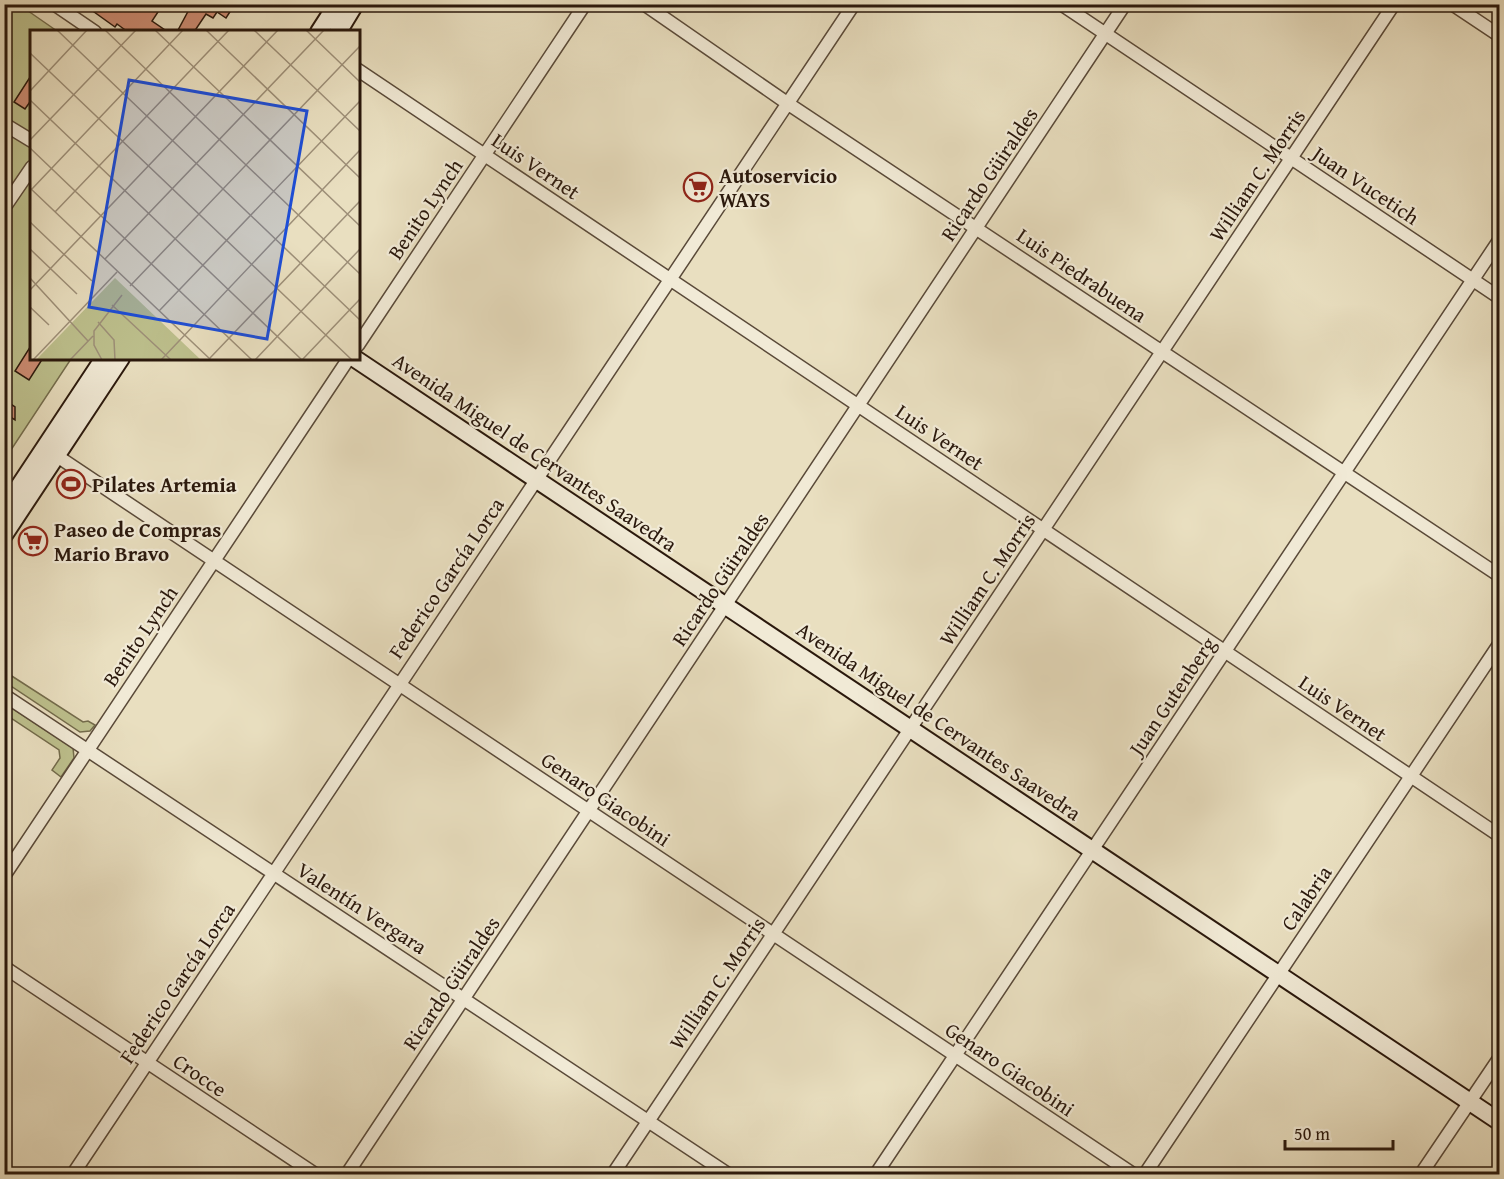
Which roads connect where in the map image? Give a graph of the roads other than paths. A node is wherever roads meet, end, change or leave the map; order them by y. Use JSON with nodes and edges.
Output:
{"nodes":[{"id":1,"x":54,"y":4,"type":"edge"},
{"id":2,"x":336,"y":4,"type":"edge"},
{"id":3,"x":355,"y":4,"type":"edge"},
{"id":4,"x":585,"y":4,"type":"edge"},
{"id":5,"x":644,"y":4,"type":"edge"},
{"id":6,"x":854,"y":4,"type":"edge"},
{"id":7,"x":1061,"y":4,"type":"edge"},
{"id":8,"x":1125,"y":4,"type":"edge"},
{"id":9,"x":1394,"y":4,"type":"edge"},
{"id":10,"x":1452,"y":4,"type":"edge"},
{"id":11,"x":92,"y":30,"type":"edge"},
{"id":12,"x":320,"y":30,"type":"edge"},
{"id":13,"x":339,"y":30,"type":"edge"},
{"id":14,"x":1105,"y":34,"type":"junction"},
{"id":15,"x":1500,"y":36,"type":"edge"},
{"id":16,"x":360,"y":70,"type":"edge"},
{"id":17,"x":788,"y":103,"type":"junction"},
{"id":18,"x":4,"y":124,"type":"edge"},
{"id":19,"x":30,"y":140,"type":"edge"},
{"id":20,"x":485,"y":154,"type":"junction"},
{"id":21,"x":1292,"y":159,"type":"junction"},
{"id":22,"x":30,"y":170,"type":"edge"},
{"id":23,"x":4,"y":208,"type":"edge"},
{"id":24,"x":976,"y":228,"type":"junction"},
{"id":25,"x":1500,"y":239,"type":"edge"},
{"id":26,"x":670,"y":279,"type":"junction"},
{"id":27,"x":1472,"y":280,"type":"junction"},
{"id":28,"x":1500,"y":298,"type":"edge"},
{"id":29,"x":360,"y":342,"type":"edge"},
{"id":30,"x":1162,"y":352,"type":"junction"},
{"id":31,"x":103,"y":360,"type":"edge"},
{"id":32,"x":121,"y":360,"type":"edge"},
{"id":33,"x":348,"y":360,"type":"edge"},
{"id":34,"x":357,"y":360,"type":"edge"},
{"id":35,"x":858,"y":406,"type":"junction"},
{"id":36,"x":57,"y":456,"type":"junction"},
{"id":37,"x":1344,"y":473,"type":"junction"},
{"id":38,"x":536,"y":479,"type":"junction"},
{"id":39,"x":4,"y":509,"type":"edge"},
{"id":40,"x":1043,"y":530,"type":"junction"},
{"id":41,"x":4,"y":536,"type":"edge"},
{"id":42,"x":214,"y":560,"type":"junction"},
{"id":43,"x":1500,"y":576,"type":"edge"},
{"id":44,"x":726,"y":606,"type":"junction"},
{"id":45,"x":1500,"y":643,"type":"edge"},
{"id":46,"x":1224,"y":652,"type":"junction"},
{"id":47,"x":399,"y":684,"type":"junction"},
{"id":48,"x":4,"y":695,"type":"edge"},
{"id":49,"x":910,"y":729,"type":"junction"},
{"id":50,"x":88,"y":750,"type":"junction"},
{"id":51,"x":1410,"y":777,"type":"junction"},
{"id":52,"x":589,"y":811,"type":"junction"},
{"id":53,"x":1500,"y":837,"type":"edge"},
{"id":54,"x":1092,"y":850,"type":"junction"},
{"id":55,"x":273,"y":873,"type":"junction"},
{"id":56,"x":4,"y":876,"type":"edge"},
{"id":57,"x":773,"y":934,"type":"junction"},
{"id":58,"x":4,"y":967,"type":"edge"},
{"id":59,"x":1279,"y":975,"type":"junction"},
{"id":60,"x":464,"y":999,"type":"junction"},
{"id":61,"x":955,"y":1056,"type":"junction"},
{"id":62,"x":1500,"y":1057,"type":"edge"},
{"id":63,"x":147,"y":1063,"type":"junction"},
{"id":64,"x":1470,"y":1102,"type":"junction"},
{"id":65,"x":648,"y":1122,"type":"junction"},
{"id":66,"x":1500,"y":1122,"type":"edge"},
{"id":67,"x":73,"y":1174,"type":"edge"},
{"id":68,"x":315,"y":1174,"type":"edge"},
{"id":69,"x":347,"y":1174,"type":"edge"},
{"id":70,"x":613,"y":1174,"type":"edge"},
{"id":71,"x":728,"y":1174,"type":"edge"},
{"id":72,"x":876,"y":1174,"type":"edge"},
{"id":73,"x":1133,"y":1174,"type":"edge"},
{"id":74,"x":1145,"y":1174,"type":"edge"},
{"id":75,"x":1421,"y":1174,"type":"edge"}],
"edges":[{"from":1,"to":11,"type":"street"},
{"from":2,"to":12,"type":"street"},
{"from":3,"to":13,"type":"street"},
{"from":4,"to":20,"type":"street","name":"Benito Lynch"},
{"from":5,"to":17,"type":"street","name":"Luis Piedrabuena"},
{"from":6,"to":17,"type":"street","name":"Federico García Lorca"},
{"from":7,"to":14,"type":"street","name":"Juan Vucetich"},
{"from":8,"to":14,"type":"street","name":"Ricardo Güiraldes"},
{"from":9,"to":21,"type":"street","name":"William C. Morris"},
{"from":10,"to":15,"type":"street"},
{"from":14,"to":21,"type":"street","name":"Juan Vucetich"},
{"from":14,"to":24,"type":"street","name":"Ricardo Güiraldes"},
{"from":16,"to":20,"type":"street","name":"Luis Vernet"},
{"from":17,"to":24,"type":"street","name":"Luis Piedrabuena"},
{"from":17,"to":26,"type":"street","name":"Federico García Lorca"},
{"from":18,"to":19,"type":"street"},
{"from":20,"to":26,"type":"street","name":"Luis Vernet"},
{"from":20,"to":29,"type":"street","name":"Benito Lynch"},
{"from":21,"to":27,"type":"street","name":"Juan Vucetich"},
{"from":21,"to":30,"type":"street","name":"William C. Morris"},
{"from":22,"to":23,"type":"street"},
{"from":24,"to":30,"type":"street","name":"Luis Piedrabuena"},
{"from":24,"to":35,"type":"street","name":"Ricardo Güiraldes"},
{"from":25,"to":27,"type":"street","name":"Juan Gutenberg"},
{"from":26,"to":35,"type":"street","name":"Luis Vernet"},
{"from":26,"to":38,"type":"street","name":"Federico García Lorca"},
{"from":27,"to":28,"type":"street","name":"Juan Vucetich"},
{"from":27,"to":37,"type":"street","name":"Juan Gutenberg"},
{"from":30,"to":37,"type":"street","name":"Luis Piedrabuena"},
{"from":30,"to":40,"type":"street","name":"William C. Morris"},
{"from":31,"to":39,"type":"street"},
{"from":32,"to":36,"type":"street"},
{"from":33,"to":42,"type":"street","name":"Benito Lynch"},
{"from":34,"to":38,"type":"street","name":"Avenida Miguel de Cervantes Saavedra"},
{"from":35,"to":40,"type":"street","name":"Luis Vernet"},
{"from":35,"to":44,"type":"street","name":"Ricardo Güiraldes"},
{"from":36,"to":41,"type":"street"},
{"from":36,"to":42,"type":"street","name":"Genaro Giacobini"},
{"from":37,"to":43,"type":"street","name":"Luis Piedrabuena"},
{"from":37,"to":46,"type":"street","name":"Juan Gutenberg"},
{"from":38,"to":44,"type":"street","name":"Avenida Miguel de Cervantes Saavedra"},
{"from":38,"to":47,"type":"street","name":"Federico García Lorca"},
{"from":40,"to":46,"type":"street","name":"Luis Vernet"},
{"from":40,"to":49,"type":"street","name":"William C. Morris"},
{"from":42,"to":47,"type":"street","name":"Genaro Giacobini"},
{"from":42,"to":50,"type":"street","name":"Benito Lynch"},
{"from":44,"to":49,"type":"street","name":"Avenida Miguel de Cervantes Saavedra"},
{"from":44,"to":52,"type":"street","name":"Ricardo Güiraldes"},
{"from":45,"to":51,"type":"street","name":"Calabria"},
{"from":46,"to":51,"type":"street","name":"Luis Vernet"},
{"from":46,"to":54,"type":"street","name":"Juan Gutenberg"},
{"from":47,"to":52,"type":"street","name":"Genaro Giacobini"},
{"from":47,"to":55,"type":"street","name":"Federico García Lorca"},
{"from":48,"to":50,"type":"street","name":"Valentín Vergara"},
{"from":49,"to":54,"type":"street","name":"Avenida Miguel de Cervantes Saavedra"},
{"from":49,"to":57,"type":"street","name":"William C. Morris"},
{"from":50,"to":55,"type":"street","name":"Valentín Vergara"},
{"from":50,"to":56,"type":"street","name":"Benito Lynch"},
{"from":51,"to":53,"type":"street","name":"Luis Vernet"},
{"from":51,"to":59,"type":"street","name":"Calabria"},
{"from":52,"to":57,"type":"street","name":"Genaro Giacobini"},
{"from":52,"to":60,"type":"street","name":"Ricardo Güiraldes"},
{"from":54,"to":59,"type":"street","name":"Avenida Miguel de Cervantes Saavedra"},
{"from":54,"to":61,"type":"street","name":"Juan Gutenberg"},
{"from":55,"to":60,"type":"street","name":"Valentín Vergara"},
{"from":55,"to":63,"type":"street","name":"Federico García Lorca"},
{"from":57,"to":61,"type":"street","name":"Genaro Giacobini"},
{"from":57,"to":65,"type":"street","name":"William C. Morris"},
{"from":58,"to":63,"type":"street","name":"Crocce"},
{"from":59,"to":64,"type":"street","name":"Avenida Miguel de Cervantes Saavedra"},
{"from":59,"to":74,"type":"street","name":"Calabria"},
{"from":60,"to":65,"type":"street","name":"Valentín Vergara"},
{"from":60,"to":69,"type":"street","name":"Ricardo Güiraldes"},
{"from":61,"to":72,"type":"street","name":"Juan Gutenberg"},
{"from":61,"to":73,"type":"street","name":"Genaro Giacobini"},
{"from":62,"to":64,"type":"street"},
{"from":63,"to":67,"type":"street","name":"Federico García Lorca"},
{"from":63,"to":68,"type":"street","name":"Crocce"},
{"from":64,"to":66,"type":"street","name":"Avenida Miguel de Cervantes Saavedra"},
{"from":64,"to":75,"type":"street"},
{"from":65,"to":70,"type":"street","name":"William C. Morris"},
{"from":65,"to":71,"type":"street","name":"Valentín Vergara"}]}
